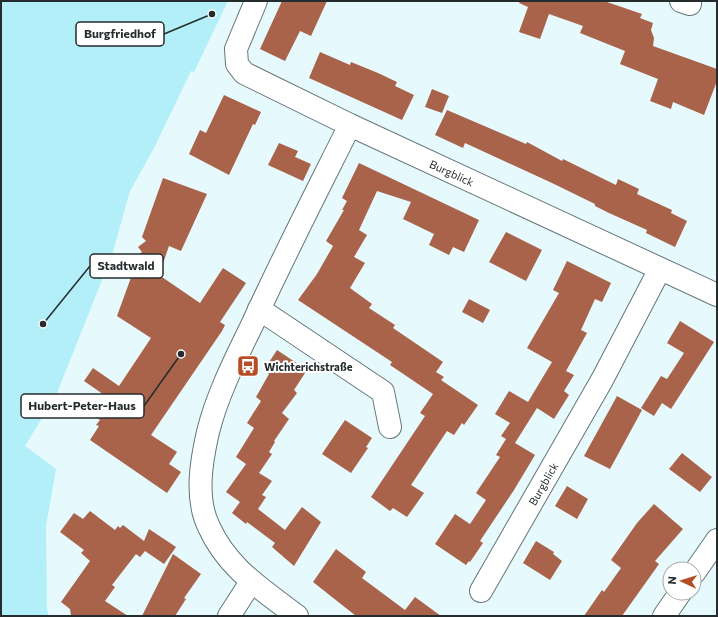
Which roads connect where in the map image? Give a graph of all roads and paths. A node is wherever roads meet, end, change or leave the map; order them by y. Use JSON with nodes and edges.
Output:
{"nodes":[{"id":1,"x":256,"y":1,"type":"edge"},
{"id":2,"x":350,"y":125,"type":"junction"},
{"id":3,"x":660,"y":269,"type":"junction"},
{"id":4,"x":717,"y":295,"type":"edge"},
{"id":5,"x":259,"y":309,"type":"junction"},
{"id":6,"x":390,"y":427,"type":"dead end"},
{"id":7,"x":717,"y":540,"type":"edge"},
{"id":8,"x":702,"y":562,"type":"edge"},
{"id":9,"x":251,"y":582,"type":"junction"},
{"id":10,"x":482,"y":591,"type":"dead end"},
{"id":11,"x":674,"y":601,"type":"edge"},
{"id":12,"x":228,"y":616,"type":"edge"},
{"id":13,"x":297,"y":616,"type":"edge"},
{"id":14,"x":664,"y":616,"type":"edge"}],
"edges":[{"from":1,"to":2,"type":"street","name":"Burgblick"},
{"from":2,"to":3,"type":"street","name":"Burgblick"},
{"from":2,"to":5,"type":"street"},
{"from":3,"to":4,"type":"street","name":"Burgblick"},
{"from":3,"to":10,"type":"street","name":"Burgblick"},
{"from":5,"to":6,"type":"street"},
{"from":5,"to":9,"type":"street"},
{"from":7,"to":8,"type":"street"},
{"from":9,"to":12,"type":"street"},
{"from":9,"to":13,"type":"street"},
{"from":11,"to":14,"type":"street"}]}
